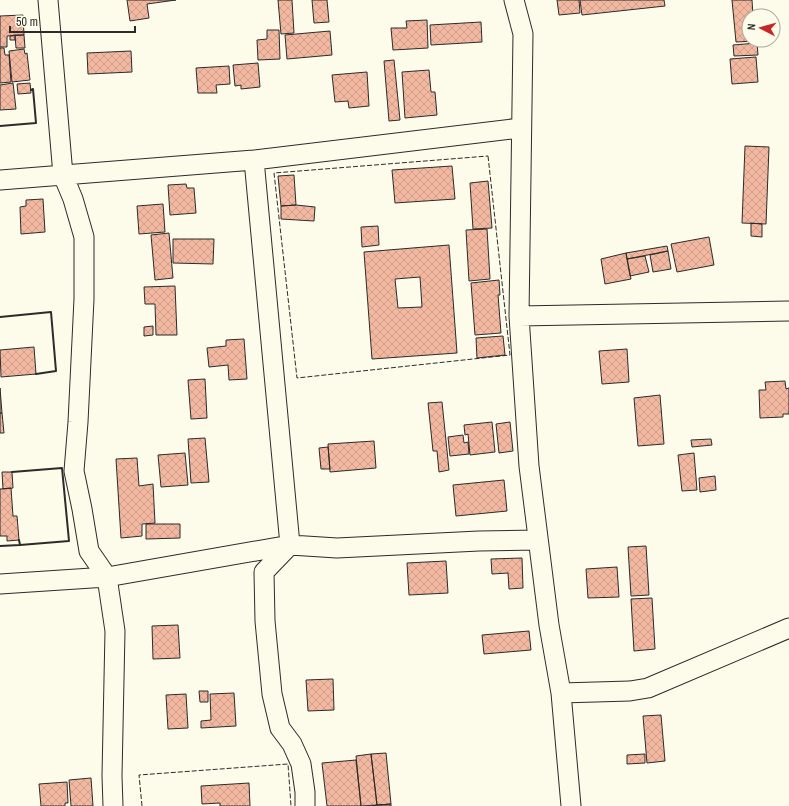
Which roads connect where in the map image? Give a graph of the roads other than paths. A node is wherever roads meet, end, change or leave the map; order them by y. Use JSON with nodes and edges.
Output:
{"nodes":[{"id":1,"x":48,"y":0,"type":"edge"},
{"id":2,"x":514,"y":0,"type":"edge"},
{"id":3,"x":520,"y":128,"type":"junction"},
{"id":4,"x":254,"y":160,"type":"junction"},
{"id":5,"x":63,"y":175,"type":"junction"},
{"id":6,"x":0,"y":180,"type":"edge"},
{"id":7,"x":789,"y":311,"type":"edge"},
{"id":8,"x":518,"y":316,"type":"junction"},
{"id":9,"x":538,"y":540,"type":"junction"},
{"id":10,"x":290,"y":545,"type":"junction"},
{"id":11,"x":107,"y":577,"type":"junction"},
{"id":12,"x":0,"y":584,"type":"edge"},
{"id":13,"x":789,"y":628,"type":"edge"},
{"id":14,"x":561,"y":692,"type":"junction"},
{"id":15,"x":113,"y":806,"type":"edge"},
{"id":16,"x":305,"y":806,"type":"edge"},
{"id":17,"x":571,"y":806,"type":"edge"}],
"edges":[{"from":1,"to":5,"type":"street"},
{"from":2,"to":3,"type":"street"},
{"from":3,"to":4,"type":"street"},
{"from":3,"to":8,"type":"street"},
{"from":4,"to":5,"type":"street"},
{"from":4,"to":10,"type":"street"},
{"from":5,"to":6,"type":"street"},
{"from":5,"to":11,"type":"street"},
{"from":7,"to":8,"type":"street"},
{"from":8,"to":9,"type":"street"},
{"from":9,"to":10,"type":"street"},
{"from":9,"to":14,"type":"street"},
{"from":10,"to":11,"type":"street"},
{"from":10,"to":16,"type":"street"},
{"from":11,"to":12,"type":"street"},
{"from":11,"to":15,"type":"street"},
{"from":13,"to":14,"type":"street"},
{"from":14,"to":17,"type":"street"}]}
